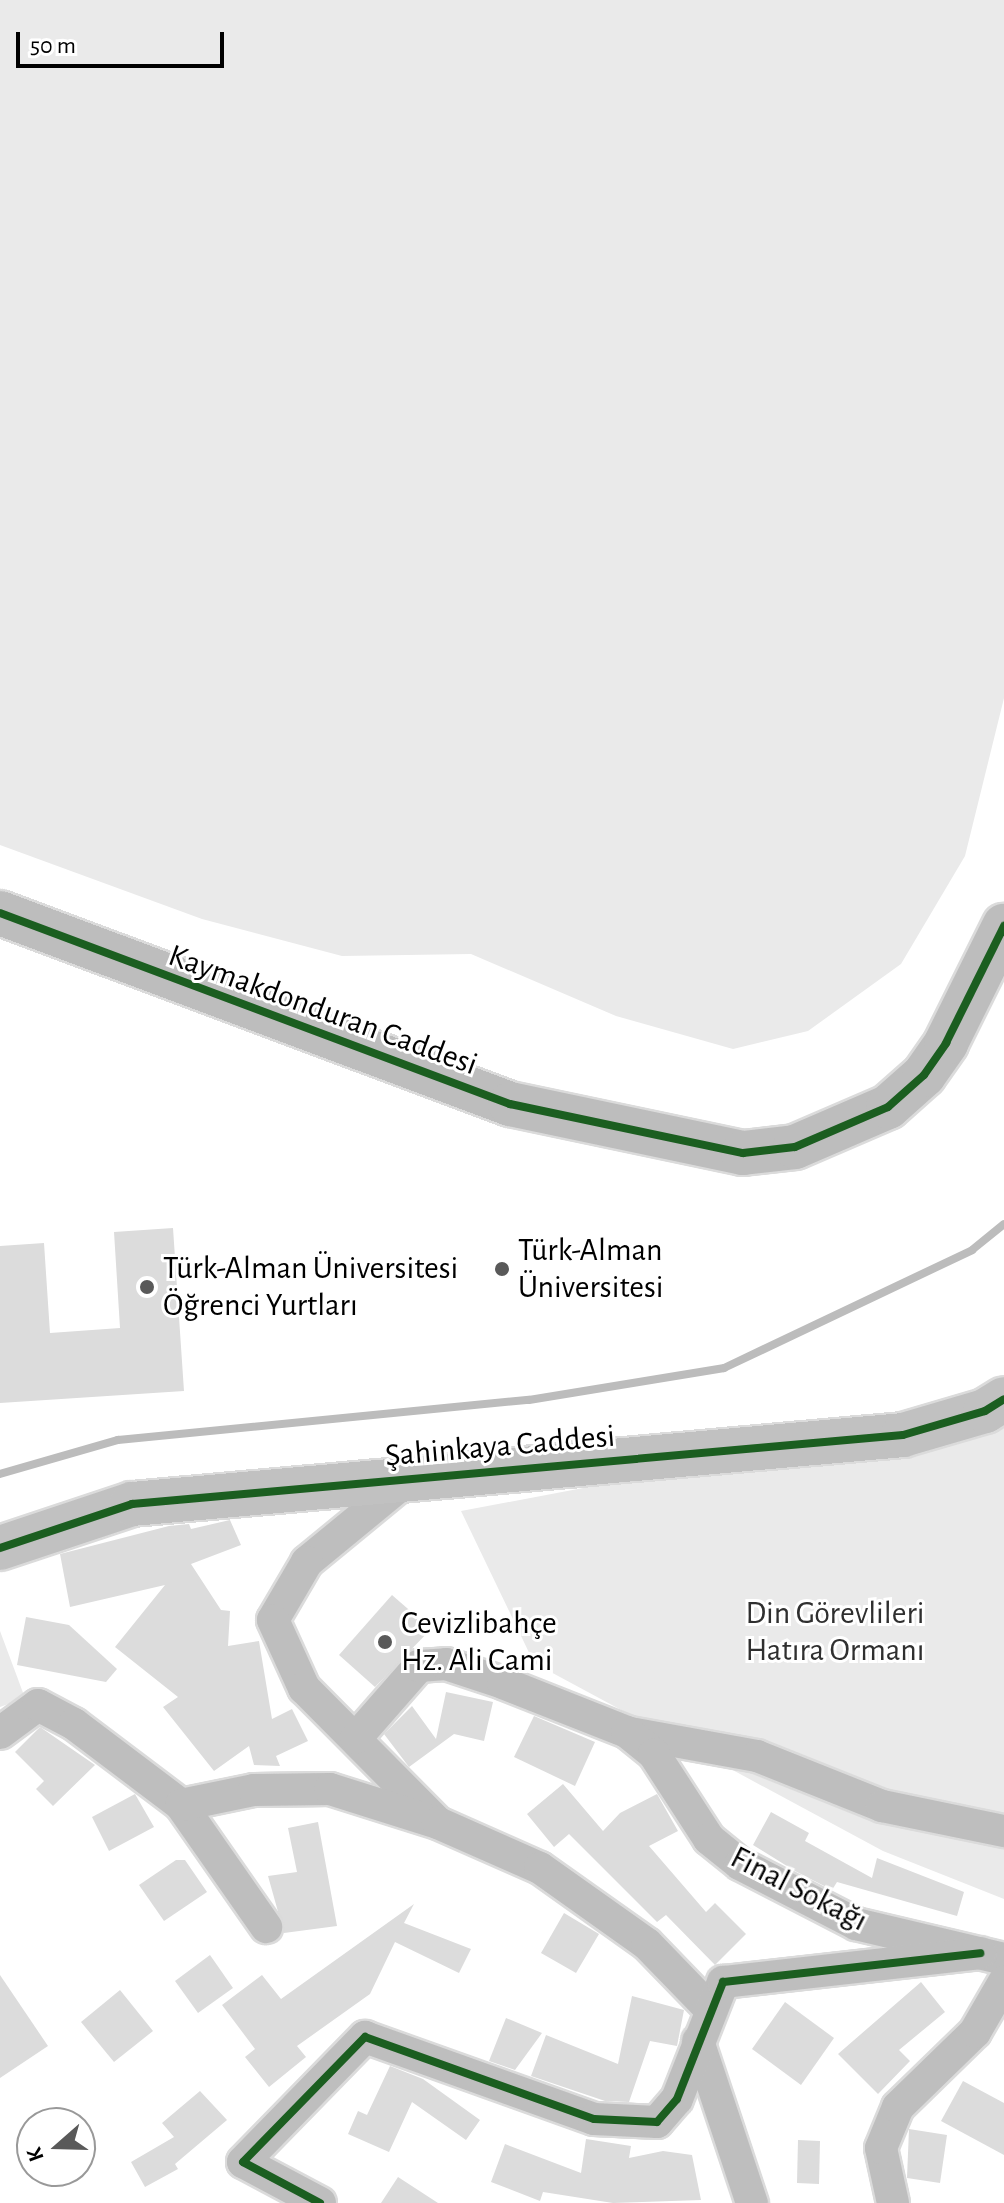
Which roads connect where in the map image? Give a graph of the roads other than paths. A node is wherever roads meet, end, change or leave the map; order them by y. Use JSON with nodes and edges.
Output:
{"nodes":[{"id":1,"x":0,"y":913,"type":"edge"},
{"id":2,"x":1004,"y":926,"type":"edge"},
{"id":3,"x":1004,"y":1399,"type":"edge"},
{"id":4,"x":409,"y":1478,"type":"junction"},
{"id":5,"x":0,"y":1548,"type":"edge"},
{"id":6,"x":627,"y":1732,"type":"junction"},
{"id":7,"x":0,"y":1733,"type":"edge"},
{"id":8,"x":356,"y":1738,"type":"junction"},
{"id":9,"x":181,"y":1805,"type":"junction"},
{"id":10,"x":438,"y":1823,"type":"junction"},
{"id":11,"x":1004,"y":1831,"type":"edge"},
{"id":12,"x":266,"y":1927,"type":"dead end"},
{"id":13,"x":992,"y":1956,"type":"edge"},
{"id":14,"x":1004,"y":1982,"type":"edge"},
{"id":15,"x":710,"y":2009,"type":"junction"},
{"id":16,"x":698,"y":2041,"type":"junction"},
{"id":17,"x":320,"y":2203,"type":"edge"},
{"id":18,"x":752,"y":2203,"type":"edge"},
{"id":19,"x":893,"y":2203,"type":"edge"}],
"edges":[{"from":1,"to":2,"type":"main road","name":"Kaymakdonduran Caddesi"},
{"from":3,"to":4,"type":"street","name":"Şahinkaya Caddesi"},
{"from":4,"to":5,"type":"street","name":"Şahinkaya Caddesi"},
{"from":4,"to":8,"type":"street"},
{"from":6,"to":8,"type":"street","name":"Final Sokağı"},
{"from":6,"to":11,"type":"street"},
{"from":6,"to":13,"type":"street","name":"Final Sokağı"},
{"from":7,"to":9,"type":"street"},
{"from":8,"to":10,"type":"street"},
{"from":9,"to":10,"type":"street"},
{"from":9,"to":12,"type":"street"},
{"from":10,"to":15,"type":"street"},
{"from":13,"to":15,"type":"street"},
{"from":14,"to":19,"type":"street"},
{"from":15,"to":16,"type":"street"},
{"from":16,"to":17,"type":"street"},
{"from":16,"to":18,"type":"street"}]}
